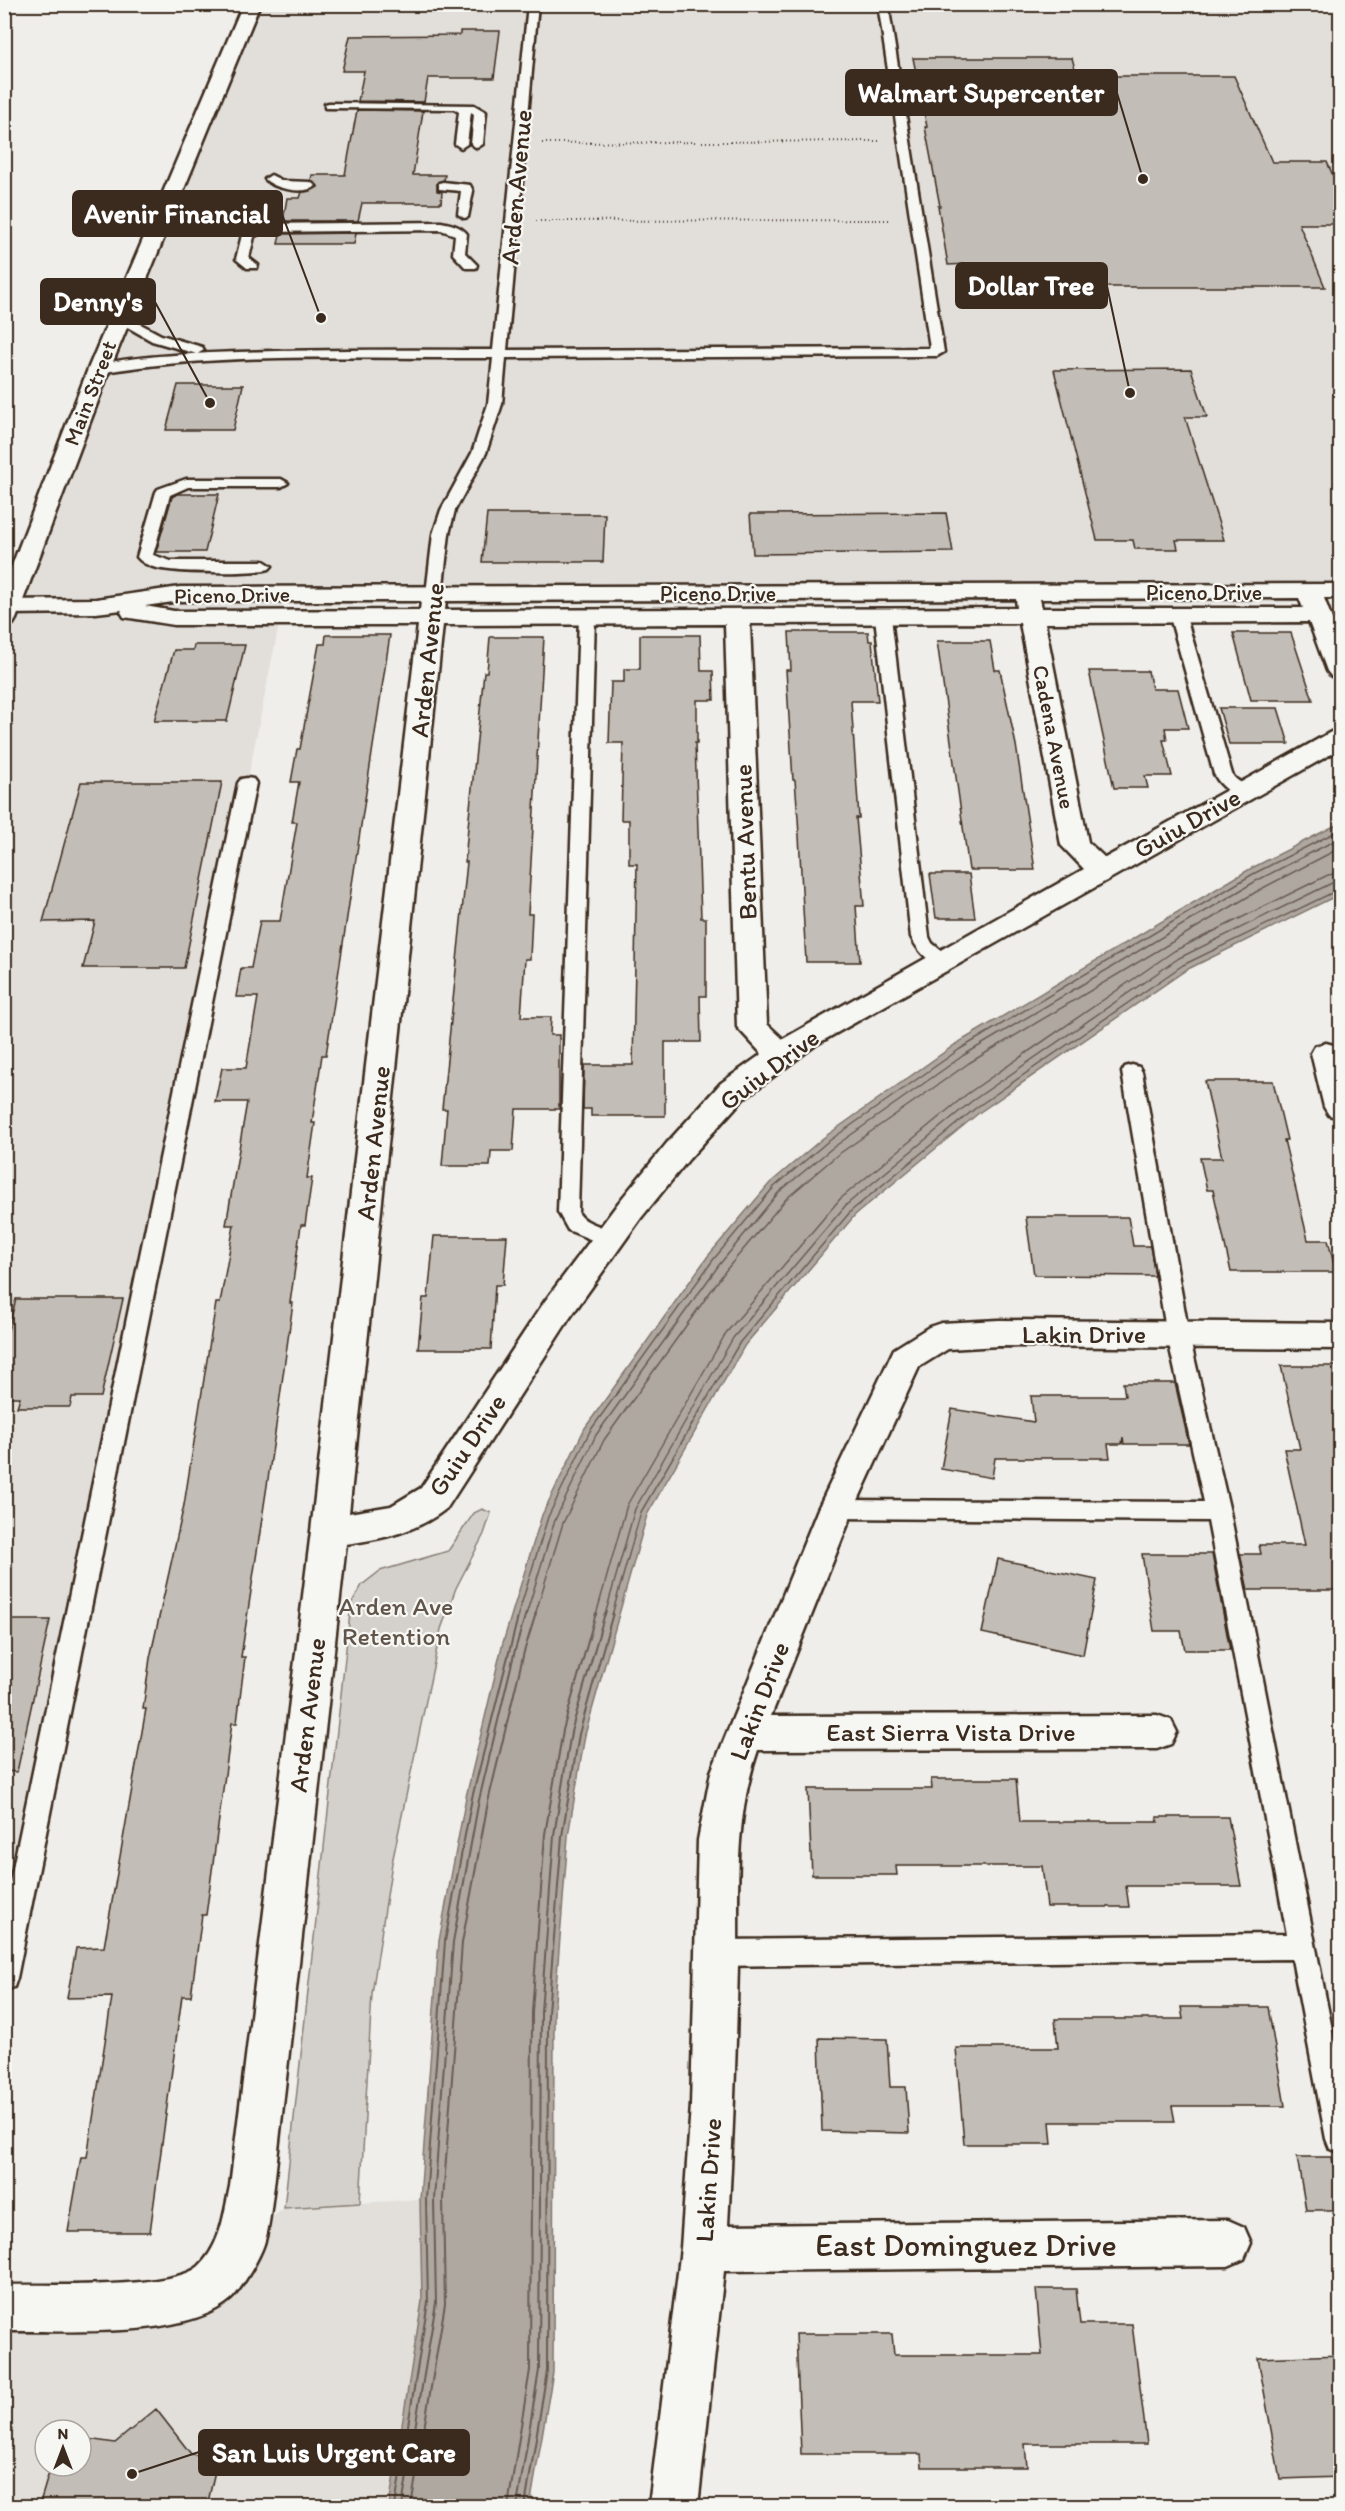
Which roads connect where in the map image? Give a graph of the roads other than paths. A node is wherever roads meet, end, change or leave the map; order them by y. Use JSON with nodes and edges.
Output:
{"nodes":[{"id":1,"x":252,"y":4,"type":"edge"},
{"id":2,"x":533,"y":4,"type":"edge"},
{"id":3,"x":883,"y":4,"type":"edge"},
{"id":4,"x":329,"y":106,"type":"dead end"},
{"id":5,"x":456,"y":106,"type":"junction"},
{"id":6,"x":461,"y":144,"type":"dead end"},
{"id":7,"x":477,"y":144,"type":"dead end"},
{"id":8,"x":271,"y":179,"type":"dead end"},
{"id":9,"x":310,"y":186,"type":"dead end"},
{"id":10,"x":443,"y":186,"type":"dead end"},
{"id":11,"x":464,"y":213,"type":"dead end"},
{"id":12,"x":252,"y":265,"type":"dead end"},
{"id":13,"x":471,"y":265,"type":"dead end"},
{"id":14,"x":120,"y":317,"type":"junction"},
{"id":15,"x":500,"y":353,"type":"junction"},
{"id":16,"x":251,"y":355,"type":"junction"},
{"id":17,"x":99,"y":369,"type":"junction"},
{"id":18,"x":281,"y":483,"type":"dead end"},
{"id":19,"x":264,"y":567,"type":"dead end"},
{"id":20,"x":1309,"y":591,"type":"junction"},
{"id":21,"x":1341,"y":591,"type":"edge"},
{"id":22,"x":1028,"y":605,"type":"junction"},
{"id":23,"x":433,"y":606,"type":"junction"},
{"id":24,"x":6,"y":611,"type":"edge"},
{"id":25,"x":1319,"y":615,"type":"junction"},
{"id":26,"x":1178,"y":616,"type":"junction"},
{"id":27,"x":587,"y":617,"type":"junction"},
{"id":28,"x":737,"y":617,"type":"junction"},
{"id":29,"x":883,"y":617,"type":"junction"},
{"id":30,"x":1341,"y":671,"type":"edge"},
{"id":31,"x":1341,"y":738,"type":"edge"},
{"id":32,"x":247,"y":783,"type":"dead end"},
{"id":33,"x":1244,"y":791,"type":"junction"},
{"id":34,"x":1102,"y":871,"type":"junction"},
{"id":35,"x":943,"y":960,"type":"junction"},
{"id":36,"x":1326,"y":1053,"type":"dead end"},
{"id":37,"x":781,"y":1054,"type":"junction"},
{"id":38,"x":1132,"y":1072,"type":"dead end"},
{"id":39,"x":1341,"y":1107,"type":"edge"},
{"id":40,"x":609,"y":1239,"type":"junction"},
{"id":41,"x":1178,"y":1335,"type":"junction"},
{"id":42,"x":1341,"y":1336,"type":"edge"},
{"id":43,"x":836,"y":1509,"type":"junction"},
{"id":44,"x":1218,"y":1512,"type":"junction"},
{"id":45,"x":329,"y":1531,"type":"junction"},
{"id":46,"x":1157,"y":1732,"type":"dead end"},
{"id":47,"x":745,"y":1733,"type":"junction"},
{"id":48,"x":1302,"y":1946,"type":"junction"},
{"id":49,"x":717,"y":1953,"type":"junction"},
{"id":50,"x":4,"y":1978,"type":"edge"},
{"id":51,"x":1341,"y":2139,"type":"edge"},
{"id":52,"x":1228,"y":2243,"type":"dead end"},
{"id":53,"x":704,"y":2248,"type":"junction"},
{"id":54,"x":4,"y":2308,"type":"edge"},
{"id":55,"x":673,"y":2506,"type":"edge"}],
"edges":[{"from":1,"to":14,"type":"main road","name":"Main Street"},
{"from":2,"to":15,"type":"lane","name":"Arden Avenue"},
{"from":3,"to":15,"type":"lane"},
{"from":4,"to":5,"type":"lane"},
{"from":5,"to":6,"type":"lane"},
{"from":5,"to":7,"type":"lane"},
{"from":8,"to":9,"type":"lane"},
{"from":10,"to":11,"type":"lane"},
{"from":12,"to":13,"type":"lane"},
{"from":14,"to":16,"type":"lane"},
{"from":14,"to":17,"type":"main road","name":"Main Street"},
{"from":15,"to":16,"type":"lane"},
{"from":15,"to":23,"type":"lane","name":"Arden Avenue"},
{"from":16,"to":17,"type":"lane"},
{"from":17,"to":24,"type":"main road","name":"Main Street"},
{"from":18,"to":19,"type":"lane"},
{"from":20,"to":21,"type":"main road","name":"Piceno Drive"},
{"from":20,"to":22,"type":"main road","name":"Piceno Drive"},
{"from":20,"to":25,"type":"main road"},
{"from":22,"to":23,"type":"main road","name":"Piceno Drive"},
{"from":22,"to":26,"type":"main road","name":"Piceno Drive"},
{"from":22,"to":29,"type":"main road","name":"Piceno Drive"},
{"from":22,"to":34,"type":"main road","name":"Cadena Avenue"},
{"from":23,"to":24,"type":"main road","name":"Piceno Drive"},
{"from":23,"to":27,"type":"main road","name":"Piceno Drive"},
{"from":23,"to":45,"type":"main road","name":"Arden Avenue"},
{"from":25,"to":26,"type":"main road","name":"Piceno Drive"},
{"from":25,"to":30,"type":"main road"},
{"from":26,"to":33,"type":"lane"},
{"from":27,"to":28,"type":"main road","name":"Piceno Drive"},
{"from":27,"to":40,"type":"lane"},
{"from":28,"to":29,"type":"main road","name":"Piceno Drive"},
{"from":28,"to":37,"type":"main road","name":"Bentu Avenue"},
{"from":29,"to":35,"type":"lane"},
{"from":31,"to":33,"type":"main road","name":"Guiu Drive"},
{"from":32,"to":50,"type":"lane"},
{"from":33,"to":34,"type":"main road","name":"Guiu Drive"},
{"from":34,"to":35,"type":"main road","name":"Guiu Drive"},
{"from":35,"to":37,"type":"main road","name":"Guiu Drive"},
{"from":36,"to":39,"type":"main road"},
{"from":37,"to":40,"type":"main road","name":"Guiu Drive"},
{"from":38,"to":41,"type":"lane"},
{"from":40,"to":45,"type":"main road","name":"Guiu Drive"},
{"from":41,"to":42,"type":"main road","name":"Lakin Drive"},
{"from":41,"to":43,"type":"main road","name":"Lakin Drive"},
{"from":41,"to":44,"type":"lane"},
{"from":43,"to":44,"type":"lane"},
{"from":43,"to":47,"type":"main road","name":"Lakin Drive"},
{"from":44,"to":48,"type":"lane"},
{"from":45,"to":54,"type":"main road","name":"Arden Avenue"},
{"from":46,"to":47,"type":"main road","name":"East Sierra Vista Drive"},
{"from":47,"to":49,"type":"main road","name":"Lakin Drive"},
{"from":48,"to":49,"type":"lane"},
{"from":48,"to":51,"type":"lane"},
{"from":49,"to":53,"type":"main road","name":"Lakin Drive"},
{"from":52,"to":53,"type":"main road","name":"East Dominguez Drive"},
{"from":53,"to":55,"type":"main road","name":"Lakin Drive"}]}
